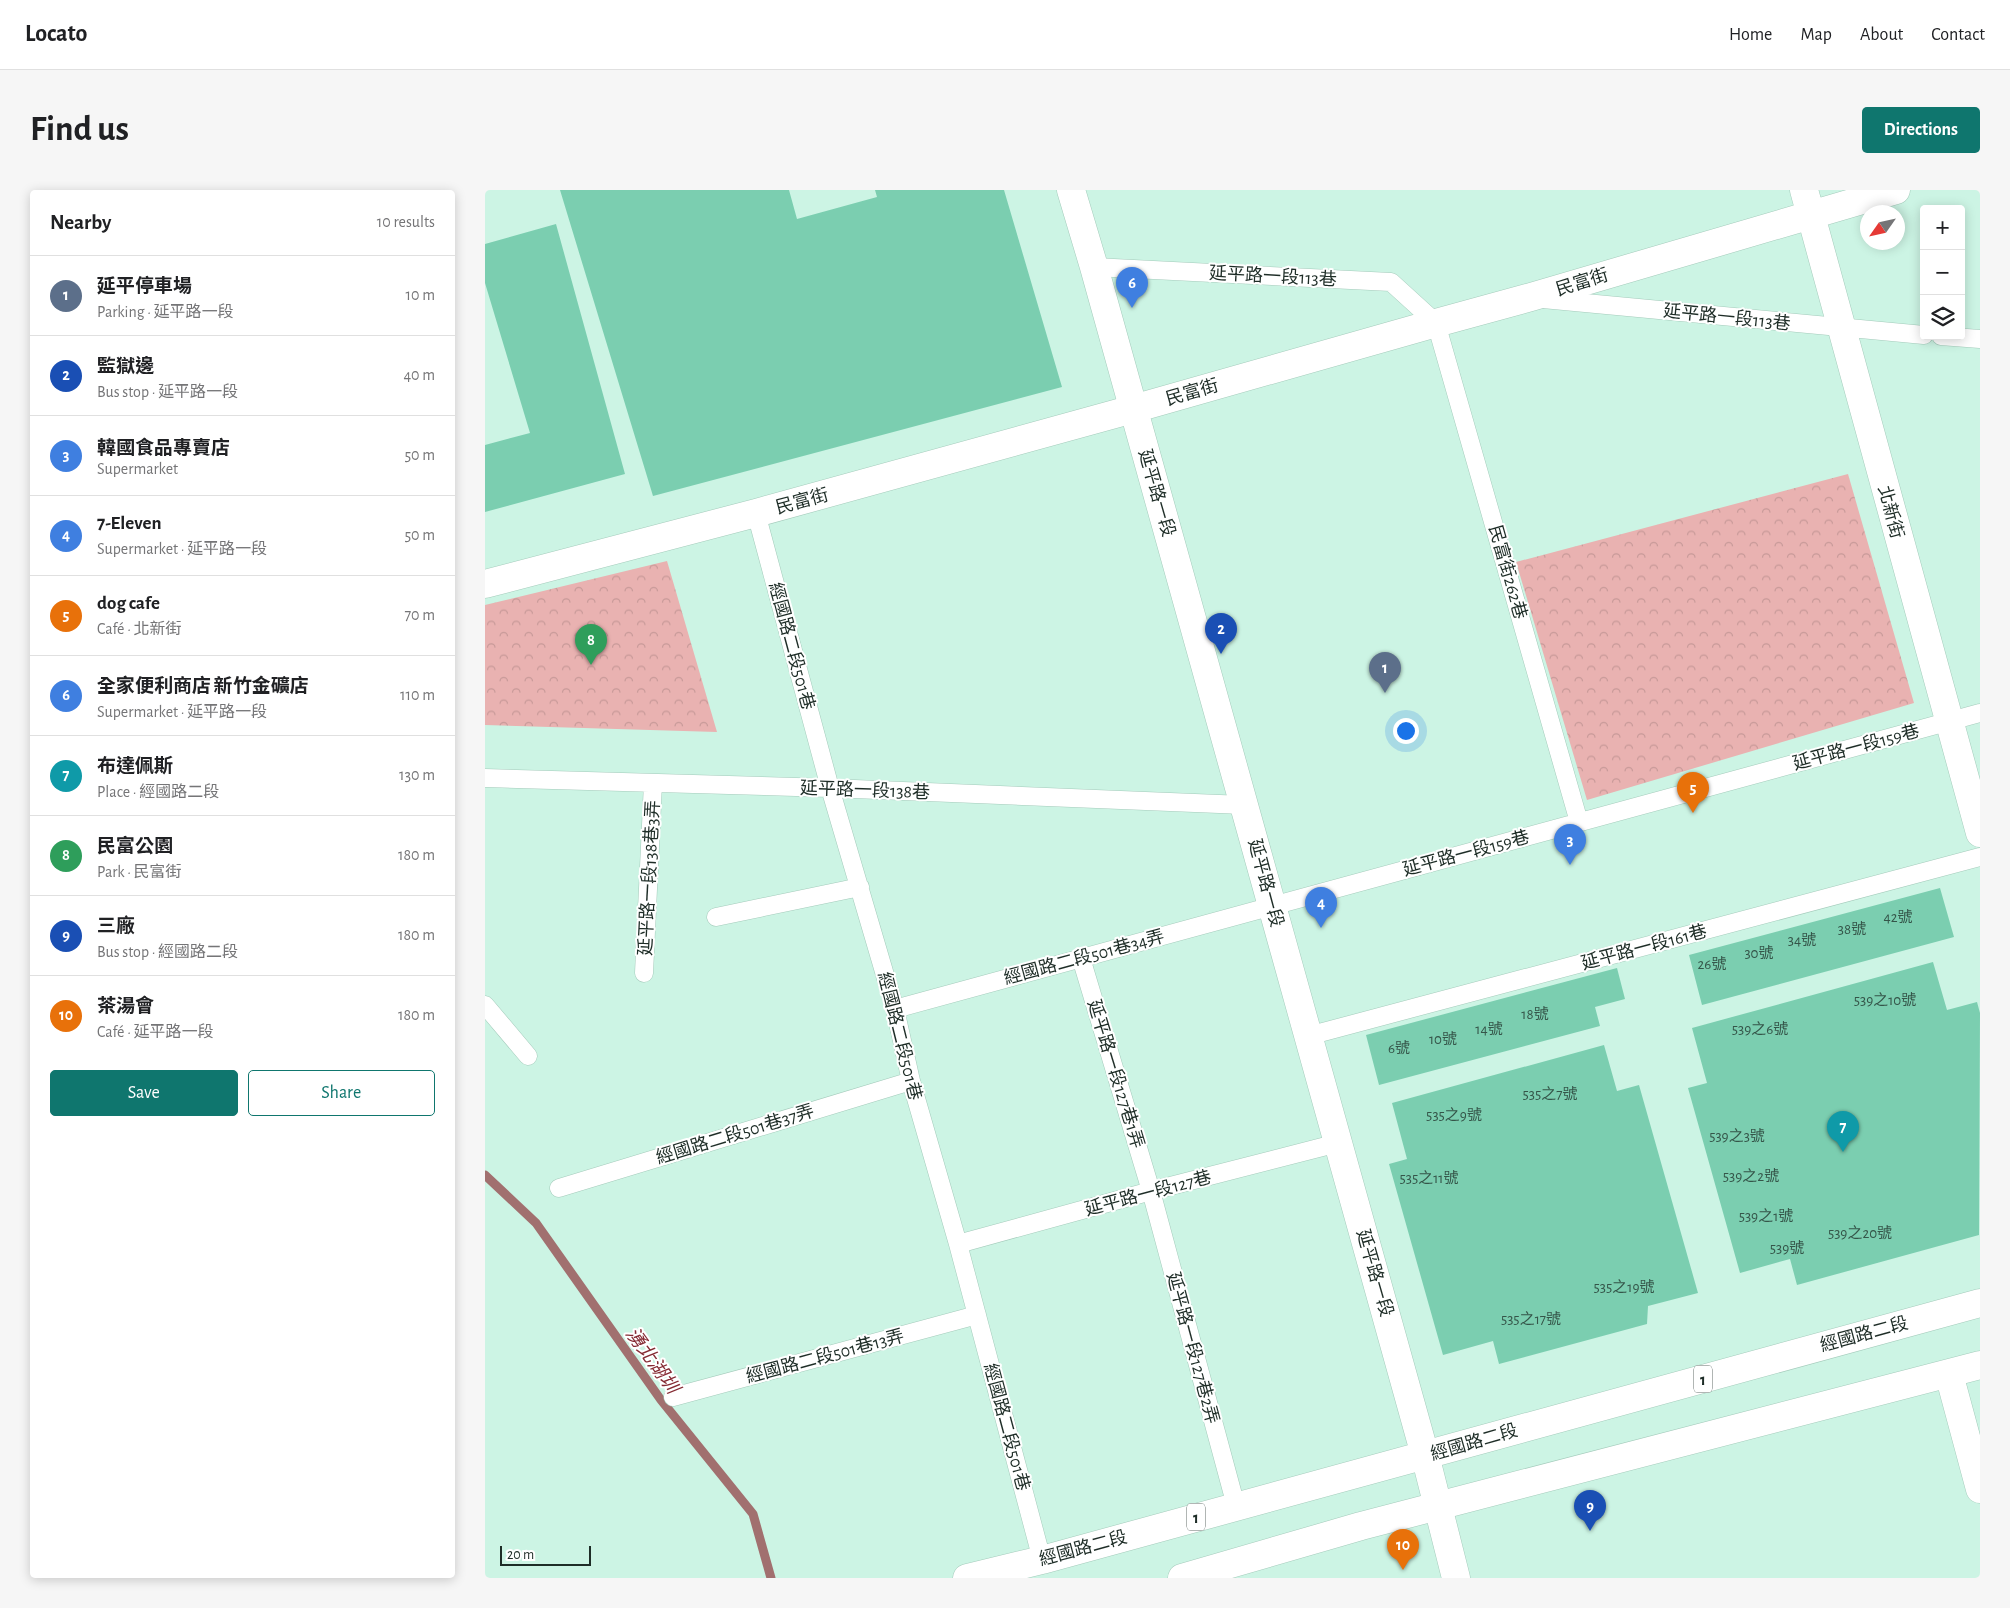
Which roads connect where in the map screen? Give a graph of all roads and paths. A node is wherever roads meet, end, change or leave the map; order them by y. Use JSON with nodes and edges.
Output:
{"nodes":[{"id":1,"x":1071,"y":190,"type":"edge"},
{"id":2,"x":1896,"y":190,"type":"edge"},
{"id":3,"x":1807,"y":202,"type":"edge"},
{"id":4,"x":1094,"y":267,"type":"junction"},
{"id":5,"x":1531,"y":298,"type":"junction"},
{"id":6,"x":1436,"y":323,"type":"junction"},
{"id":7,"x":1841,"y":328,"type":"junction"},
{"id":8,"x":1920,"y":335,"type":"edge"},
{"id":9,"x":1965,"y":338,"type":"edge"},
{"id":10,"x":1980,"y":339,"type":"edge"},
{"id":11,"x":1133,"y":409,"type":"junction"},
{"id":12,"x":756,"y":513,"type":"junction"},
{"id":13,"x":485,"y":584,"type":"edge"},
{"id":14,"x":1980,"y":713,"type":"edge"},
{"id":15,"x":1948,"y":722,"type":"junction"},
{"id":16,"x":485,"y":778,"type":"edge"},
{"id":17,"x":653,"y":783,"type":"junction"},
{"id":18,"x":830,"y":788,"type":"junction"},
{"id":19,"x":1244,"y":804,"type":"junction"},
{"id":20,"x":1579,"y":822,"type":"junction"},
{"id":21,"x":1980,"y":833,"type":"edge"},
{"id":22,"x":1980,"y":858,"type":"edge"},
{"id":23,"x":860,"y":887,"type":"junction"},
{"id":24,"x":1272,"y":906,"type":"junction"},
{"id":25,"x":716,"y":917,"type":"dead end"},
{"id":26,"x":1081,"y":958,"type":"junction"},
{"id":27,"x":644,"y":973,"type":"dead end"},
{"id":28,"x":485,"y":1005,"type":"edge"},
{"id":29,"x":895,"y":1009,"type":"junction"},
{"id":30,"x":1309,"y":1036,"type":"junction"},
{"id":31,"x":528,"y":1056,"type":"dead end"},
{"id":32,"x":911,"y":1080,"type":"junction"},
{"id":33,"x":1338,"y":1143,"type":"junction"},
{"id":34,"x":559,"y":1188,"type":"dead end"},
{"id":35,"x":1151,"y":1191,"type":"junction"},
{"id":36,"x":958,"y":1244,"type":"junction"},
{"id":37,"x":1980,"y":1303,"type":"edge"},
{"id":38,"x":977,"y":1315,"type":"junction"},
{"id":39,"x":1980,"y":1366,"type":"edge"},
{"id":40,"x":1949,"y":1374,"type":"junction"},
{"id":41,"x":673,"y":1397,"type":"dead end"},
{"id":42,"x":1425,"y":1455,"type":"junction"},
{"id":43,"x":1980,"y":1489,"type":"edge"},
{"id":44,"x":1236,"y":1506,"type":"junction"},
{"id":45,"x":1437,"y":1506,"type":"junction"},
{"id":46,"x":1042,"y":1560,"type":"junction"},
{"id":47,"x":967,"y":1578,"type":"edge"},
{"id":48,"x":1182,"y":1578,"type":"edge"},
{"id":49,"x":1456,"y":1578,"type":"edge"}],
"edges":[{"from":1,"to":4,"type":"street","name":"延平路一段"},
{"from":2,"to":3,"type":"street","name":"民富街"},
{"from":3,"to":5,"type":"street","name":"民富街"},
{"from":3,"to":7,"type":"street","name":"北新街"},
{"from":4,"to":6,"type":"lane","name":"延平路一段113巷"},
{"from":4,"to":11,"type":"street","name":"延平路一段"},
{"from":5,"to":6,"type":"street","name":"民富街"},
{"from":5,"to":7,"type":"lane","name":"延平路一段113巷"},
{"from":6,"to":11,"type":"street","name":"民富街"},
{"from":6,"to":20,"type":"lane","name":"民富街262巷"},
{"from":7,"to":8,"type":"lane","name":"延平路一段113巷"},
{"from":7,"to":15,"type":"street","name":"北新街"},
{"from":9,"to":10,"type":"lane"},
{"from":11,"to":12,"type":"street","name":"民富街"},
{"from":11,"to":19,"type":"street","name":"延平路一段"},
{"from":12,"to":13,"type":"street","name":"民富街"},
{"from":12,"to":18,"type":"lane","name":"經國路二段501巷"},
{"from":14,"to":15,"type":"lane","name":"延平路一段159巷"},
{"from":15,"to":20,"type":"lane","name":"延平路一段159巷"},
{"from":15,"to":21,"type":"street","name":"北新街"},
{"from":16,"to":17,"type":"lane","name":"延平路一段138巷"},
{"from":17,"to":18,"type":"lane","name":"延平路一段138巷"},
{"from":17,"to":27,"type":"lane","name":"延平路一段138巷3弄"},
{"from":18,"to":19,"type":"lane","name":"延平路一段138巷"},
{"from":18,"to":23,"type":"lane","name":"經國路二段501巷"},
{"from":19,"to":24,"type":"street","name":"延平路一段"},
{"from":20,"to":24,"type":"lane","name":"延平路一段159巷"},
{"from":22,"to":30,"type":"lane","name":"延平路一段161巷"},
{"from":23,"to":25,"type":"lane"},
{"from":23,"to":29,"type":"lane","name":"經國路二段501巷"},
{"from":24,"to":26,"type":"lane","name":"經國路二段501巷34弄"},
{"from":24,"to":30,"type":"street","name":"延平路一段"},
{"from":26,"to":29,"type":"lane","name":"經國路二段501巷34弄"},
{"from":26,"to":35,"type":"lane","name":"延平路一段127巷1弄"},
{"from":28,"to":31,"type":"lane"},
{"from":29,"to":32,"type":"lane","name":"經國路二段501巷"},
{"from":30,"to":33,"type":"street","name":"延平路一段"},
{"from":32,"to":34,"type":"lane","name":"經國路二段501巷37弄"},
{"from":32,"to":36,"type":"lane","name":"經國路二段501巷"},
{"from":33,"to":35,"type":"lane","name":"延平路一段127巷"},
{"from":33,"to":42,"type":"street","name":"延平路一段"},
{"from":35,"to":36,"type":"lane","name":"延平路一段127巷"},
{"from":35,"to":44,"type":"lane","name":"延平路一段127巷2弄"},
{"from":36,"to":38,"type":"lane","name":"經國路二段501巷"},
{"from":37,"to":42,"type":"street","name":"經國路二段","number":"1"},
{"from":38,"to":41,"type":"lane","name":"經國路二段501巷13弄"},
{"from":38,"to":46,"type":"lane","name":"經國路二段501巷"},
{"from":39,"to":40,"type":"street"},
{"from":40,"to":43,"type":"street"},
{"from":40,"to":45,"type":"street"},
{"from":42,"to":44,"type":"street","name":"經國路二段","number":"1"},
{"from":42,"to":45,"type":"street","name":"延平路一段"},
{"from":44,"to":46,"type":"street","name":"經國路二段","number":"1"},
{"from":45,"to":48,"type":"street"},
{"from":45,"to":49,"type":"street","name":"延平路一段"},
{"from":46,"to":47,"type":"street","name":"經國路二段","number":"1"}]}
